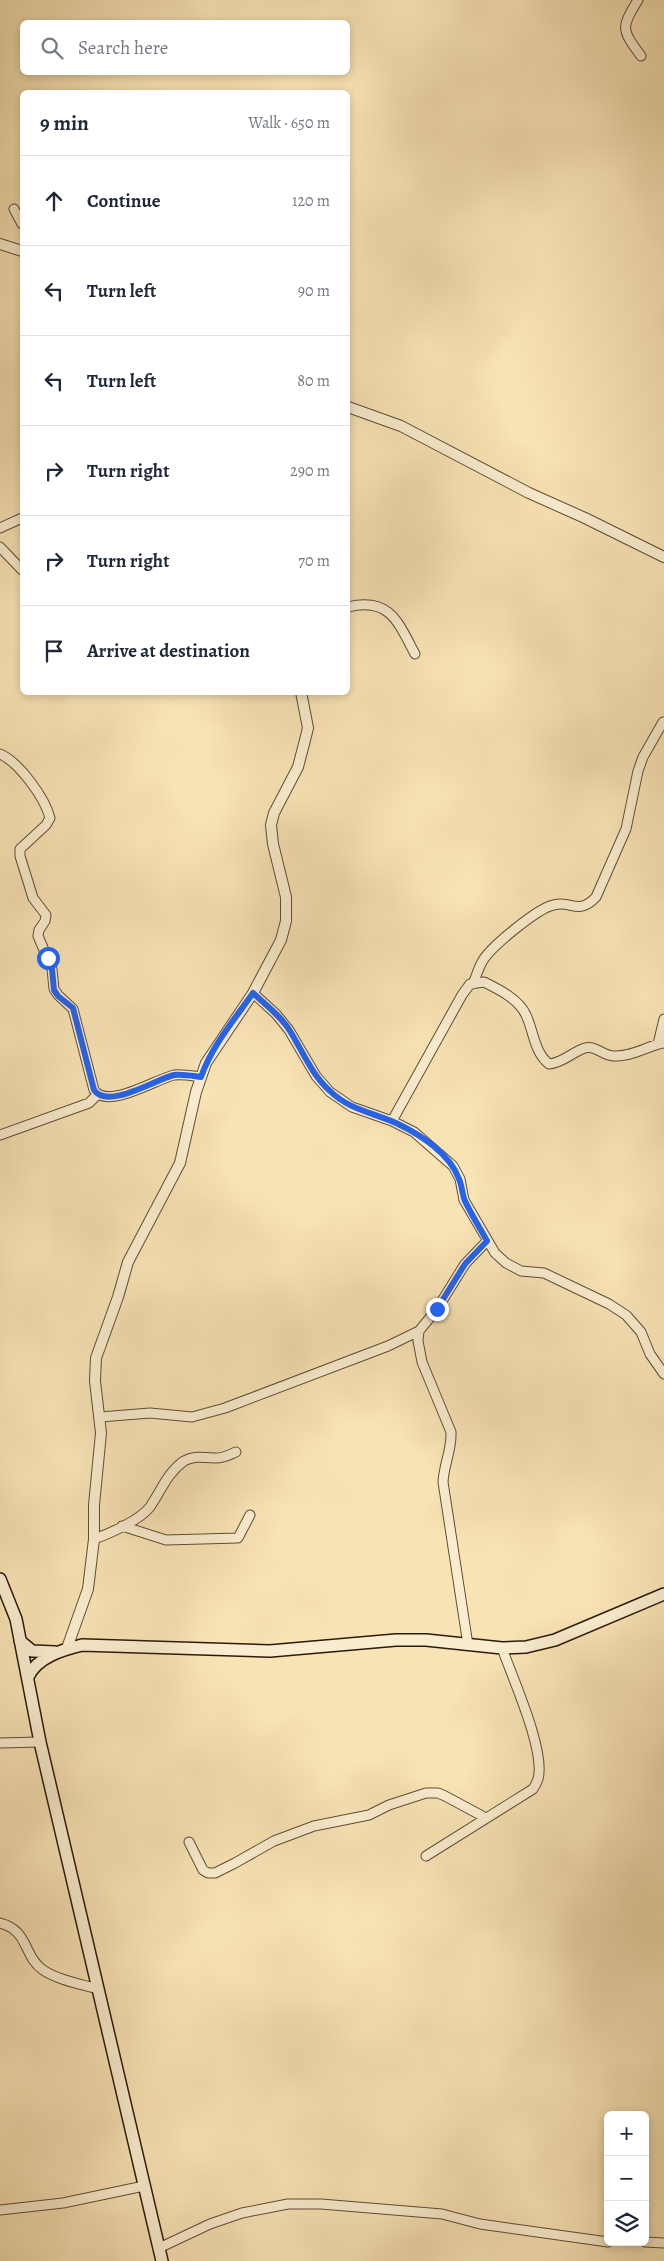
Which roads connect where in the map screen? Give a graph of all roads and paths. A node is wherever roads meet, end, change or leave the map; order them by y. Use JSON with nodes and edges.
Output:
{"nodes":[{"id":1,"x":638,"y":0,"type":"edge"},
{"id":2,"x":641,"y":56,"type":"dead end"},
{"id":3,"x":14,"y":209,"type":"dead end"},
{"id":4,"x":20,"y":220,"type":"edge"},
{"id":5,"x":0,"y":244,"type":"edge"},
{"id":6,"x":20,"y":250,"type":"edge"},
{"id":7,"x":350,"y":408,"type":"edge"},
{"id":8,"x":20,"y":519,"type":"edge"},
{"id":9,"x":0,"y":528,"type":"edge"},
{"id":10,"x":0,"y":547,"type":"edge"},
{"id":11,"x":664,"y":557,"type":"edge"},
{"id":12,"x":20,"y":568,"type":"edge"},
{"id":13,"x":350,"y":607,"type":"edge"},
{"id":14,"x":415,"y":654,"type":"dead end"},
{"id":15,"x":302,"y":695,"type":"edge"},
{"id":16,"x":663,"y":722,"type":"dead end"},
{"id":17,"x":0,"y":754,"type":"edge"},
{"id":18,"x":473,"y":984,"type":"junction"},
{"id":19,"x":253,"y":993,"type":"junction"},
{"id":20,"x":664,"y":1019,"type":"edge"},
{"id":21,"x":661,"y":1044,"type":"edge"},
{"id":22,"x":201,"y":1077,"type":"junction"},
{"id":23,"x":97,"y":1094,"type":"junction"},
{"id":24,"x":392,"y":1121,"type":"junction"},
{"id":25,"x":0,"y":1135,"type":"edge"},
{"id":26,"x":487,"y":1241,"type":"junction"},
{"id":27,"x":419,"y":1331,"type":"junction"},
{"id":28,"x":664,"y":1374,"type":"edge"},
{"id":29,"x":100,"y":1417,"type":"junction"},
{"id":30,"x":236,"y":1452,"type":"dead end"},
{"id":31,"x":250,"y":1516,"type":"dead end"},
{"id":32,"x":122,"y":1526,"type":"junction"},
{"id":33,"x":94,"y":1539,"type":"junction"},
{"id":34,"x":0,"y":1579,"type":"edge"},
{"id":35,"x":664,"y":1594,"type":"edge"},
{"id":36,"x":20,"y":1641,"type":"junction"},
{"id":37,"x":468,"y":1645,"type":"junction"},
{"id":38,"x":502,"y":1648,"type":"junction"},
{"id":39,"x":62,"y":1650,"type":"junction"},
{"id":40,"x":28,"y":1677,"type":"junction"},
{"id":41,"x":40,"y":1742,"type":"junction"},
{"id":42,"x":0,"y":1743,"type":"edge"},
{"id":43,"x":486,"y":1818,"type":"junction"},
{"id":44,"x":189,"y":1842,"type":"dead end"},
{"id":45,"x":426,"y":1856,"type":"dead end"},
{"id":46,"x":0,"y":1923,"type":"edge"},
{"id":47,"x":98,"y":1989,"type":"junction"},
{"id":48,"x":144,"y":2186,"type":"junction"},
{"id":49,"x":0,"y":2210,"type":"edge"},
{"id":50,"x":604,"y":2241,"type":"edge"},
{"id":51,"x":649,"y":2242,"type":"edge"},
{"id":52,"x":664,"y":2243,"type":"edge"},
{"id":53,"x":159,"y":2248,"type":"junction"},
{"id":54,"x":162,"y":2261,"type":"edge"}],
"edges":[{"from":1,"to":2,"type":"street"},
{"from":3,"to":4,"type":"street"},
{"from":5,"to":6,"type":"street"},
{"from":7,"to":11,"type":"street"},
{"from":8,"to":9,"type":"street"},
{"from":10,"to":12,"type":"street"},
{"from":13,"to":14,"type":"street"},
{"from":15,"to":19,"type":"street"},
{"from":16,"to":18,"type":"street"},
{"from":17,"to":23,"type":"street"},
{"from":18,"to":21,"type":"street"},
{"from":18,"to":24,"type":"street"},
{"from":19,"to":22,"type":"street"},
{"from":19,"to":24,"type":"street"},
{"from":20,"to":21,"type":"street"},
{"from":22,"to":23,"type":"street"},
{"from":22,"to":29,"type":"street"},
{"from":23,"to":25,"type":"street"},
{"from":24,"to":26,"type":"street"},
{"from":26,"to":27,"type":"street"},
{"from":26,"to":28,"type":"street"},
{"from":27,"to":29,"type":"street"},
{"from":27,"to":37,"type":"street"},
{"from":29,"to":33,"type":"street"},
{"from":30,"to":32,"type":"street"},
{"from":31,"to":32,"type":"street"},
{"from":32,"to":33,"type":"street"},
{"from":33,"to":39,"type":"street"},
{"from":34,"to":36,"type":"main road"},
{"from":35,"to":38,"type":"main road"},
{"from":36,"to":39,"type":"main road"},
{"from":36,"to":40,"type":"main road"},
{"from":37,"to":38,"type":"main road"},
{"from":37,"to":39,"type":"main road"},
{"from":38,"to":43,"type":"street"},
{"from":39,"to":40,"type":"main road"},
{"from":40,"to":41,"type":"main road"},
{"from":41,"to":42,"type":"street"},
{"from":41,"to":47,"type":"main road"},
{"from":43,"to":44,"type":"street"},
{"from":43,"to":45,"type":"street"},
{"from":46,"to":47,"type":"street"},
{"from":47,"to":48,"type":"main road"},
{"from":48,"to":49,"type":"street"},
{"from":48,"to":53,"type":"main road"},
{"from":50,"to":53,"type":"street"},
{"from":51,"to":52,"type":"street"},
{"from":53,"to":54,"type":"main road"}]}
